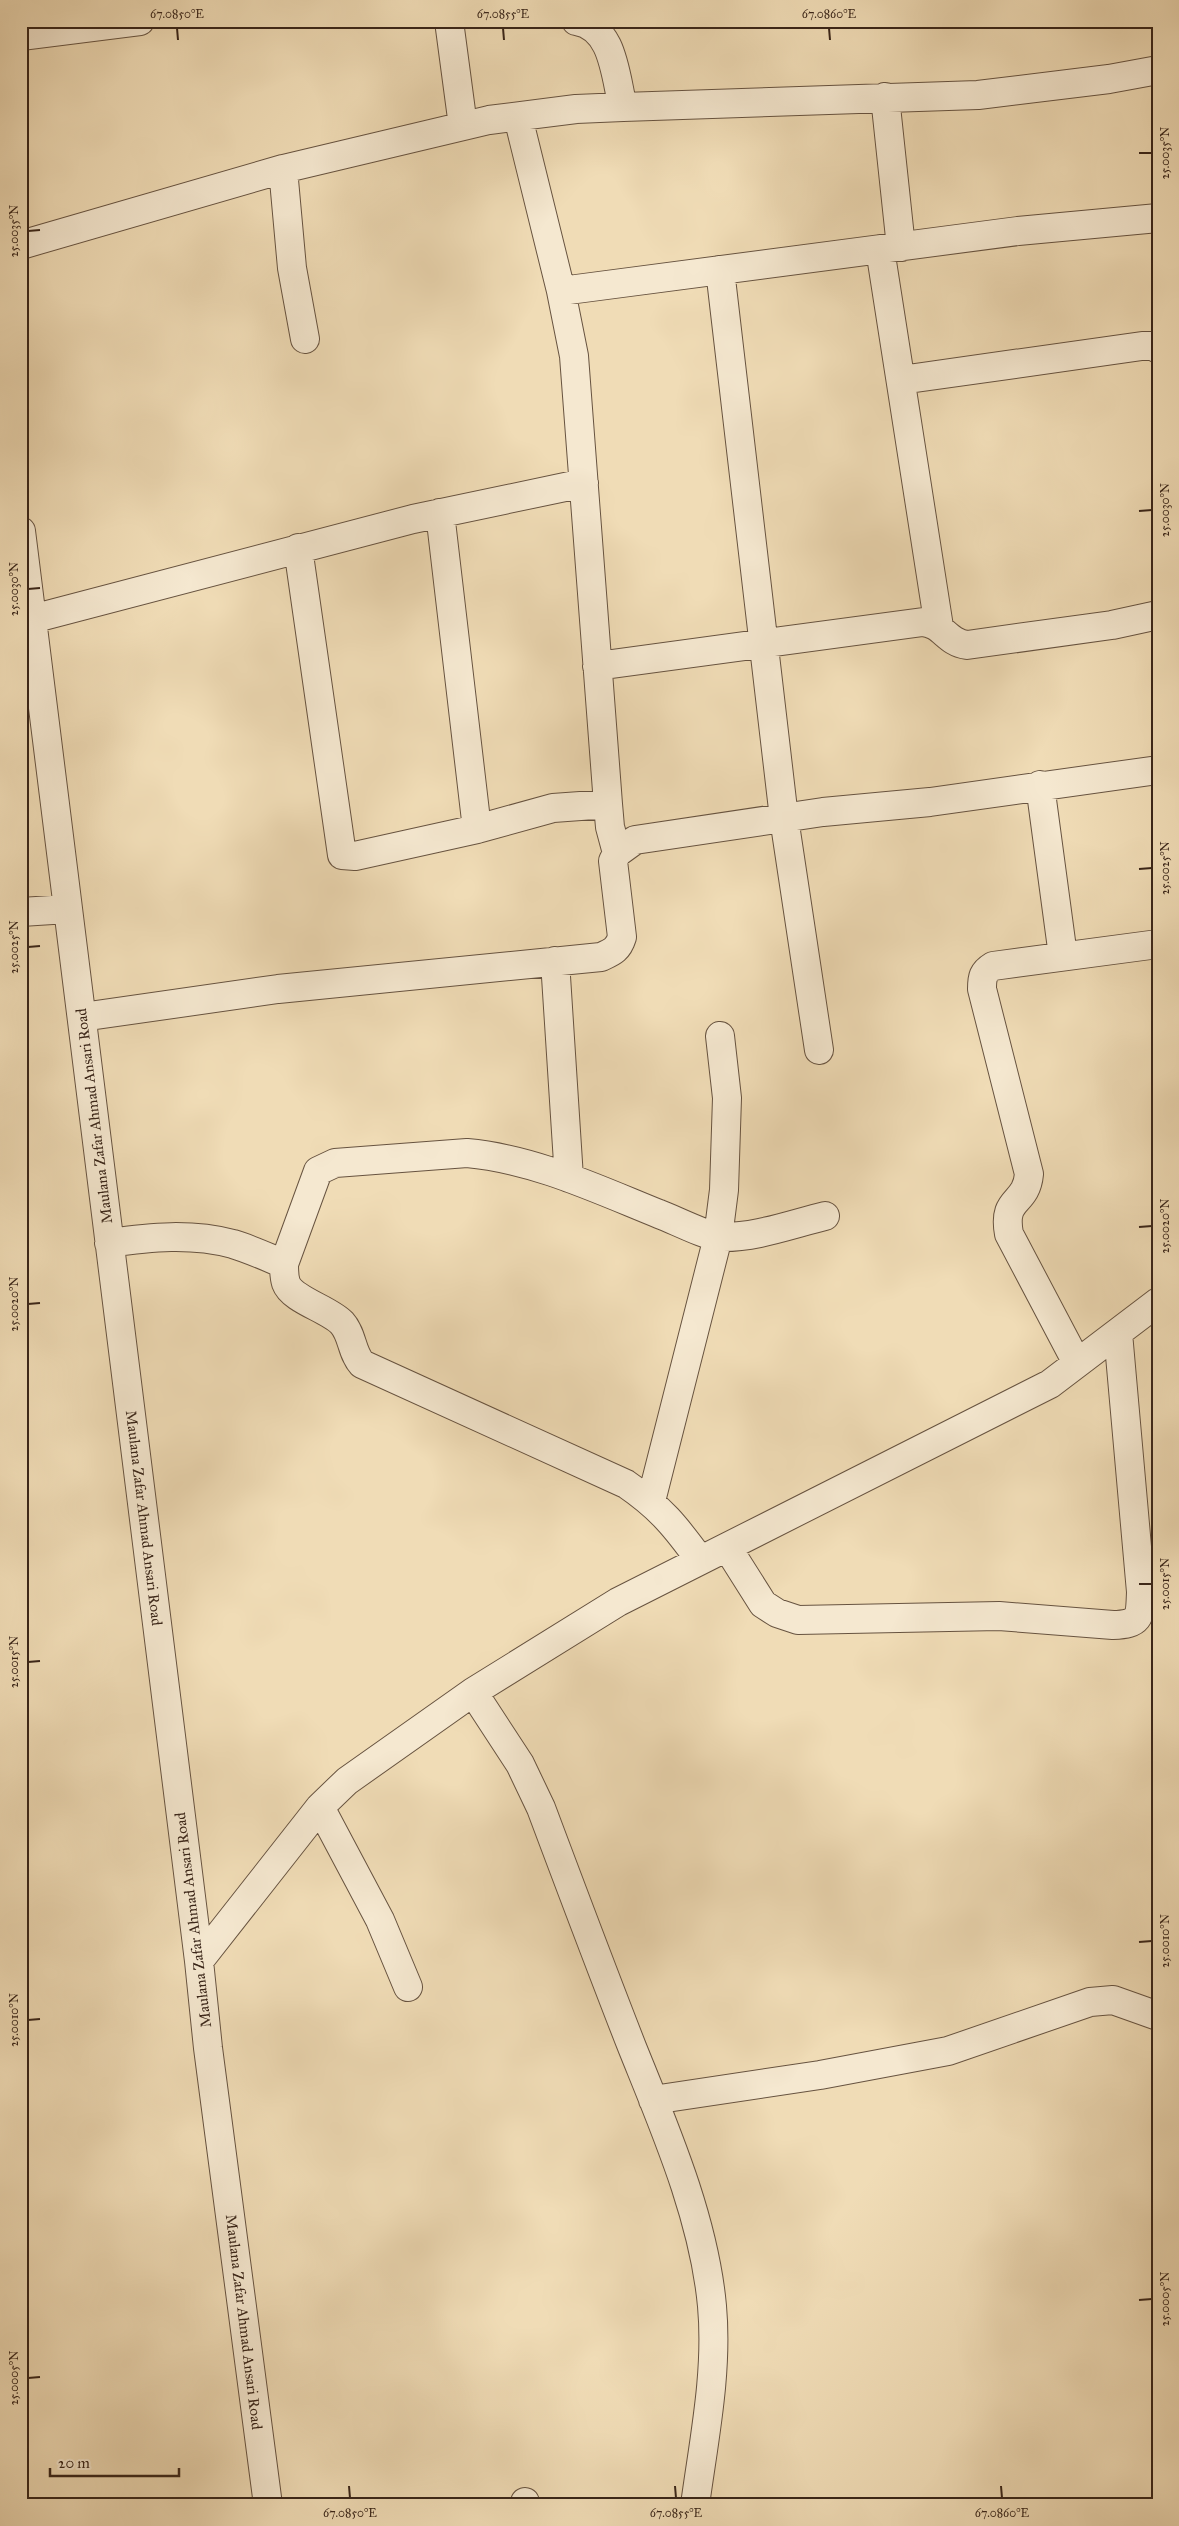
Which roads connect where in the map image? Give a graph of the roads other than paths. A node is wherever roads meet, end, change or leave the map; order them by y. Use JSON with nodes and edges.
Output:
{"nodes":[{"id":1,"x":140,"y":21,"type":"edge"},
{"id":2,"x":449,"y":21,"type":"edge"},
{"id":3,"x":576,"y":21,"type":"edge"},
{"id":4,"x":21,"y":36,"type":"edge"},
{"id":5,"x":1158,"y":70,"type":"edge"},
{"id":6,"x":885,"y":98,"type":"junction"},
{"id":7,"x":623,"y":106,"type":"junction"},
{"id":8,"x":518,"y":117,"type":"junction"},
{"id":9,"x":463,"y":126,"type":"junction"},
{"id":10,"x":283,"y":169,"type":"junction"},
{"id":11,"x":1158,"y":218,"type":"edge"},
{"id":12,"x":21,"y":246,"type":"edge"},
{"id":13,"x":891,"y":248,"type":"junction"},
{"id":14,"x":720,"y":270,"type":"junction"},
{"id":15,"x":561,"y":291,"type":"junction"},
{"id":16,"x":305,"y":339,"type":"dead end"},
{"id":17,"x":1156,"y":344,"type":"edge"},
{"id":18,"x":901,"y":380,"type":"junction"},
{"id":19,"x":584,"y":483,"type":"junction"},
{"id":20,"x":440,"y":513,"type":"junction"},
{"id":21,"x":21,"y":531,"type":"edge"},
{"id":22,"x":298,"y":548,"type":"junction"},
{"id":23,"x":1158,"y":615,"type":"edge"},
{"id":24,"x":32,"y":619,"type":"junction"},
{"id":25,"x":939,"y":628,"type":"junction"},
{"id":26,"x":764,"y":643,"type":"junction"},
{"id":27,"x":596,"y":666,"type":"junction"},
{"id":28,"x":1158,"y":770,"type":"edge"},
{"id":29,"x":1040,"y":785,"type":"junction"},
{"id":30,"x":608,"y":804,"type":"junction"},
{"id":31,"x":784,"y":818,"type":"junction"},
{"id":32,"x":477,"y":829,"type":"junction"},
{"id":33,"x":617,"y":853,"type":"junction"},
{"id":34,"x":68,"y":909,"type":"junction"},
{"id":35,"x":21,"y":912,"type":"edge"},
{"id":36,"x":1158,"y":944,"type":"edge"},
{"id":37,"x":1064,"y":956,"type":"junction"},
{"id":38,"x":555,"y":961,"type":"junction"},
{"id":39,"x":82,"y":1017,"type":"junction"},
{"id":40,"x":720,"y":1036,"type":"dead end"},
{"id":41,"x":819,"y":1050,"type":"dead end"},
{"id":42,"x":569,"y":1178,"type":"junction"},
{"id":43,"x":825,"y":1216,"type":"dead end"},
{"id":44,"x":718,"y":1238,"type":"junction"},
{"id":45,"x":109,"y":1243,"type":"junction"},
{"id":46,"x":284,"y":1264,"type":"junction"},
{"id":47,"x":1158,"y":1302,"type":"edge"},
{"id":48,"x":1118,"y":1333,"type":"junction"},
{"id":49,"x":1077,"y":1363,"type":"junction"},
{"id":50,"x":651,"y":1501,"type":"junction"},
{"id":51,"x":727,"y":1547,"type":"junction"},
{"id":52,"x":700,"y":1560,"type":"junction"},
{"id":53,"x":473,"y":1692,"type":"junction"},
{"id":54,"x":320,"y":1807,"type":"junction"},
{"id":55,"x":199,"y":1961,"type":"junction"},
{"id":56,"x":408,"y":1987,"type":"dead end"},
{"id":57,"x":1158,"y":2016,"type":"edge"},
{"id":58,"x":653,"y":2100,"type":"junction"},
{"id":59,"x":268,"y":2505,"type":"edge"},
{"id":60,"x":695,"y":2505,"type":"edge"}],
"edges":[{"from":1,"to":4,"type":"street"},
{"from":2,"to":9,"type":"street"},
{"from":3,"to":7,"type":"street"},
{"from":5,"to":6,"type":"street"},
{"from":6,"to":7,"type":"street"},
{"from":6,"to":13,"type":"street"},
{"from":7,"to":8,"type":"street"},
{"from":8,"to":9,"type":"street"},
{"from":8,"to":15,"type":"street"},
{"from":9,"to":10,"type":"street"},
{"from":10,"to":12,"type":"street"},
{"from":10,"to":16,"type":"street"},
{"from":11,"to":13,"type":"street"},
{"from":13,"to":14,"type":"street"},
{"from":13,"to":18,"type":"street"},
{"from":14,"to":15,"type":"street"},
{"from":14,"to":26,"type":"street"},
{"from":15,"to":19,"type":"street"},
{"from":17,"to":18,"type":"street"},
{"from":18,"to":25,"type":"street"},
{"from":19,"to":20,"type":"street"},
{"from":19,"to":27,"type":"street"},
{"from":20,"to":22,"type":"street"},
{"from":20,"to":32,"type":"street"},
{"from":21,"to":24,"type":"street","name":"Maulana Zafar Ahmad Ansari Road"},
{"from":22,"to":24,"type":"street"},
{"from":22,"to":32,"type":"street"},
{"from":23,"to":25,"type":"street"},
{"from":24,"to":34,"type":"street","name":"Maulana Zafar Ahmad Ansari Road"},
{"from":25,"to":26,"type":"street"},
{"from":26,"to":27,"type":"street"},
{"from":26,"to":31,"type":"street"},
{"from":27,"to":30,"type":"street"},
{"from":28,"to":29,"type":"street"},
{"from":29,"to":31,"type":"street"},
{"from":29,"to":37,"type":"street"},
{"from":30,"to":32,"type":"street"},
{"from":30,"to":33,"type":"street"},
{"from":31,"to":33,"type":"street"},
{"from":31,"to":41,"type":"street"},
{"from":33,"to":38,"type":"street"},
{"from":34,"to":35,"type":"street"},
{"from":34,"to":39,"type":"street","name":"Maulana Zafar Ahmad Ansari Road"},
{"from":36,"to":37,"type":"street"},
{"from":37,"to":49,"type":"street"},
{"from":38,"to":39,"type":"street"},
{"from":38,"to":42,"type":"street"},
{"from":39,"to":45,"type":"street","name":"Maulana Zafar Ahmad Ansari Road"},
{"from":40,"to":44,"type":"street"},
{"from":42,"to":44,"type":"street"},
{"from":42,"to":46,"type":"street"},
{"from":43,"to":44,"type":"street"},
{"from":44,"to":50,"type":"street"},
{"from":45,"to":46,"type":"street"},
{"from":45,"to":55,"type":"street","name":"Maulana Zafar Ahmad Ansari Road"},
{"from":46,"to":50,"type":"street"},
{"from":47,"to":48,"type":"street"},
{"from":48,"to":49,"type":"street"},
{"from":48,"to":51,"type":"street"},
{"from":49,"to":51,"type":"street"},
{"from":50,"to":52,"type":"street"},
{"from":51,"to":52,"type":"street"},
{"from":52,"to":53,"type":"street"},
{"from":53,"to":54,"type":"street"},
{"from":53,"to":58,"type":"street"},
{"from":54,"to":55,"type":"street"},
{"from":54,"to":56,"type":"street"},
{"from":55,"to":59,"type":"street","name":"Maulana Zafar Ahmad Ansari Road"},
{"from":57,"to":58,"type":"street"},
{"from":58,"to":60,"type":"street"}]}
